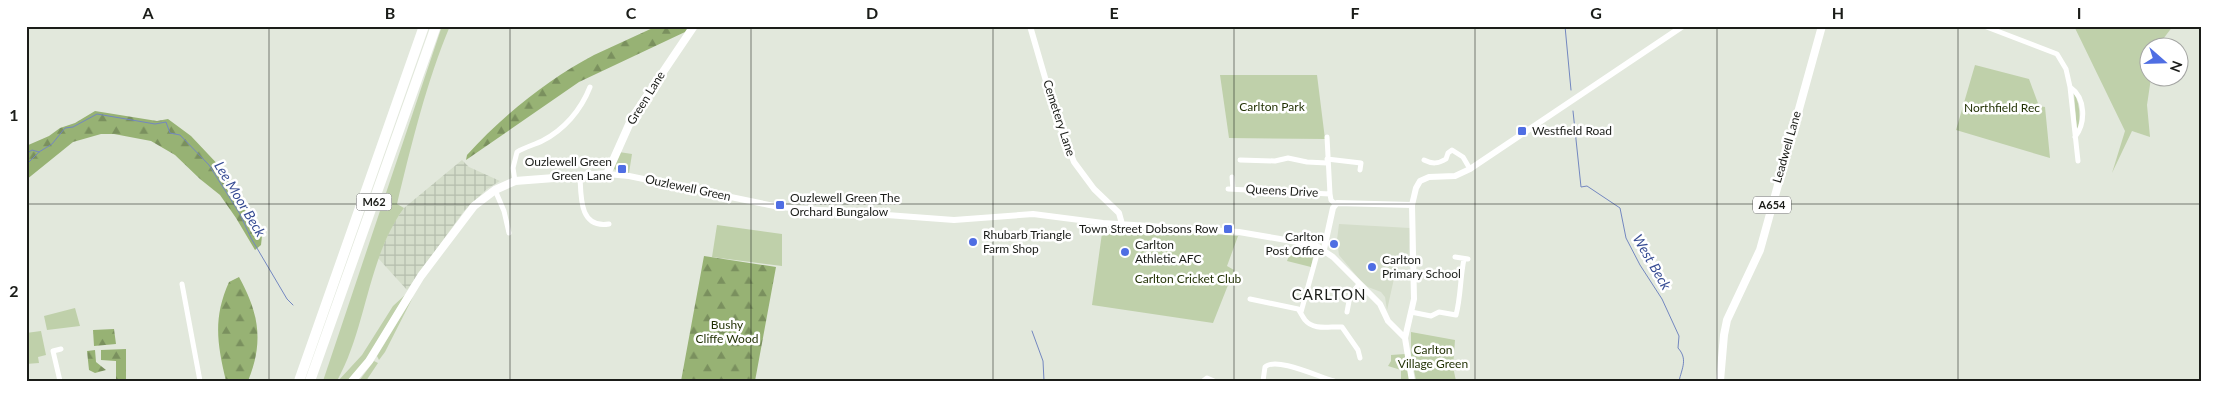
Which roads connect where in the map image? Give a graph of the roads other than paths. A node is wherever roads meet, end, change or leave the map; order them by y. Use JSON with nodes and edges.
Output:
{"nodes":[{"id":1,"x":424,"y":26,"type":"edge"},
{"id":2,"x":436,"y":26,"type":"edge"},
{"id":3,"x":694,"y":26,"type":"edge"},
{"id":4,"x":1030,"y":26,"type":"edge"},
{"id":5,"x":1683,"y":26,"type":"edge"},
{"id":6,"x":1822,"y":26,"type":"edge"},
{"id":7,"x":1984,"y":26,"type":"edge"},
{"id":8,"x":590,"y":87,"type":"dead end"},
{"id":9,"x":2070,"y":87,"type":"junction"},
{"id":10,"x":1327,"y":137,"type":"dead end"},
{"id":11,"x":2076,"y":138,"type":"junction"},
{"id":12,"x":1250,"y":152,"type":"dead end"},
{"id":13,"x":1240,"y":160,"type":"dead end"},
{"id":14,"x":1250,"y":160,"type":"junction"},
{"id":15,"x":1424,"y":160,"type":"dead end"},
{"id":16,"x":1327,"y":161,"type":"junction"},
{"id":17,"x":2078,"y":161,"type":"dead end"},
{"id":18,"x":1470,"y":169,"type":"junction"},
{"id":19,"x":1360,"y":170,"type":"dead end"},
{"id":20,"x":607,"y":174,"type":"junction"},
{"id":21,"x":580,"y":176,"type":"junction"},
{"id":22,"x":1232,"y":177,"type":"dead end"},
{"id":23,"x":515,"y":181,"type":"junction"},
{"id":24,"x":495,"y":190,"type":"junction"},
{"id":25,"x":1330,"y":194,"type":"junction"},
{"id":26,"x":1335,"y":204,"type":"junction"},
{"id":27,"x":1412,"y":205,"type":"junction"},
{"id":28,"x":608,"y":224,"type":"dead end"},
{"id":29,"x":1122,"y":224,"type":"junction"},
{"id":30,"x":509,"y":233,"type":"dead end"},
{"id":31,"x":1322,"y":248,"type":"junction"},
{"id":32,"x":1455,"y":257,"type":"dead end"},
{"id":33,"x":182,"y":284,"type":"dead end"},
{"id":34,"x":1359,"y":284,"type":"junction"},
{"id":35,"x":1250,"y":299,"type":"dead end"},
{"id":36,"x":1301,"y":312,"type":"junction"},
{"id":37,"x":1347,"y":312,"type":"dead end"},
{"id":38,"x":1411,"y":312,"type":"junction"},
{"id":39,"x":1405,"y":338,"type":"junction"},
{"id":40,"x":62,"y":349,"type":"dead end"},
{"id":41,"x":1360,"y":358,"type":"dead end"},
{"id":42,"x":1315,"y":374,"type":"junction"},
{"id":43,"x":311,"y":379,"type":"edge"},
{"id":44,"x":299,"y":380,"type":"edge"},
{"id":45,"x":60,"y":381,"type":"edge"},
{"id":46,"x":200,"y":381,"type":"edge"},
{"id":47,"x":352,"y":381,"type":"edge"},
{"id":48,"x":1203,"y":381,"type":"edge"},
{"id":49,"x":1214,"y":381,"type":"edge"},
{"id":50,"x":1264,"y":381,"type":"edge"},
{"id":51,"x":1312,"y":381,"type":"edge"},
{"id":52,"x":1334,"y":381,"type":"edge"},
{"id":53,"x":1412,"y":381,"type":"edge"},
{"id":54,"x":1720,"y":381,"type":"edge"}],
"edges":[{"from":1,"to":44,"type":"highway","number":"M62"},
{"from":2,"to":43,"type":"highway","number":"M62"},
{"from":3,"to":20,"type":"main road","name":"Green Lane"},
{"from":4,"to":29,"type":"street","name":"Cemetery Lane"},
{"from":5,"to":18,"type":"street"},
{"from":6,"to":54,"type":"main road","name":"Leadwell Lane","number":"A654"},
{"from":7,"to":9,"type":"street"},
{"from":8,"to":23,"type":"street"},
{"from":9,"to":11,"type":"street"},
{"from":9,"to":11,"type":"street"},
{"from":10,"to":16,"type":"street"},
{"from":11,"to":17,"type":"street"},
{"from":12,"to":14,"type":"street"},
{"from":13,"to":14,"type":"street"},
{"from":14,"to":16,"type":"street"},
{"from":15,"to":18,"type":"street"},
{"from":16,"to":19,"type":"street"},
{"from":16,"to":25,"type":"street"},
{"from":18,"to":27,"type":"street"},
{"from":20,"to":21,"type":"main road","name":"Ouzlewell Green"},
{"from":20,"to":29,"type":"street","name":"Ouzlewell Green"},
{"from":21,"to":23,"type":"main road","name":"Ouzlewell Green"},
{"from":21,"to":28,"type":"street"},
{"from":22,"to":25,"type":"street","name":"Queens Drive"},
{"from":23,"to":24,"type":"main road","name":"Ouzlewell Green"},
{"from":24,"to":30,"type":"street"},
{"from":24,"to":47,"type":"main road","name":"Ouzlewell Green"},
{"from":25,"to":26,"type":"street"},
{"from":26,"to":27,"type":"street"},
{"from":26,"to":31,"type":"street"},
{"from":27,"to":38,"type":"street"},
{"from":29,"to":31,"type":"street","name":"Ouzlewell Green"},
{"from":31,"to":34,"type":"street"},
{"from":31,"to":36,"type":"street"},
{"from":32,"to":38,"type":"street"},
{"from":33,"to":46,"type":"street"},
{"from":34,"to":37,"type":"street"},
{"from":34,"to":39,"type":"street"},
{"from":35,"to":36,"type":"street"},
{"from":36,"to":41,"type":"street"},
{"from":38,"to":39,"type":"street"},
{"from":39,"to":53,"type":"street"},
{"from":40,"to":45,"type":"street"},
{"from":42,"to":50,"type":"street"},
{"from":42,"to":51,"type":"street"},
{"from":42,"to":52,"type":"street"},
{"from":48,"to":49,"type":"street"}]}
